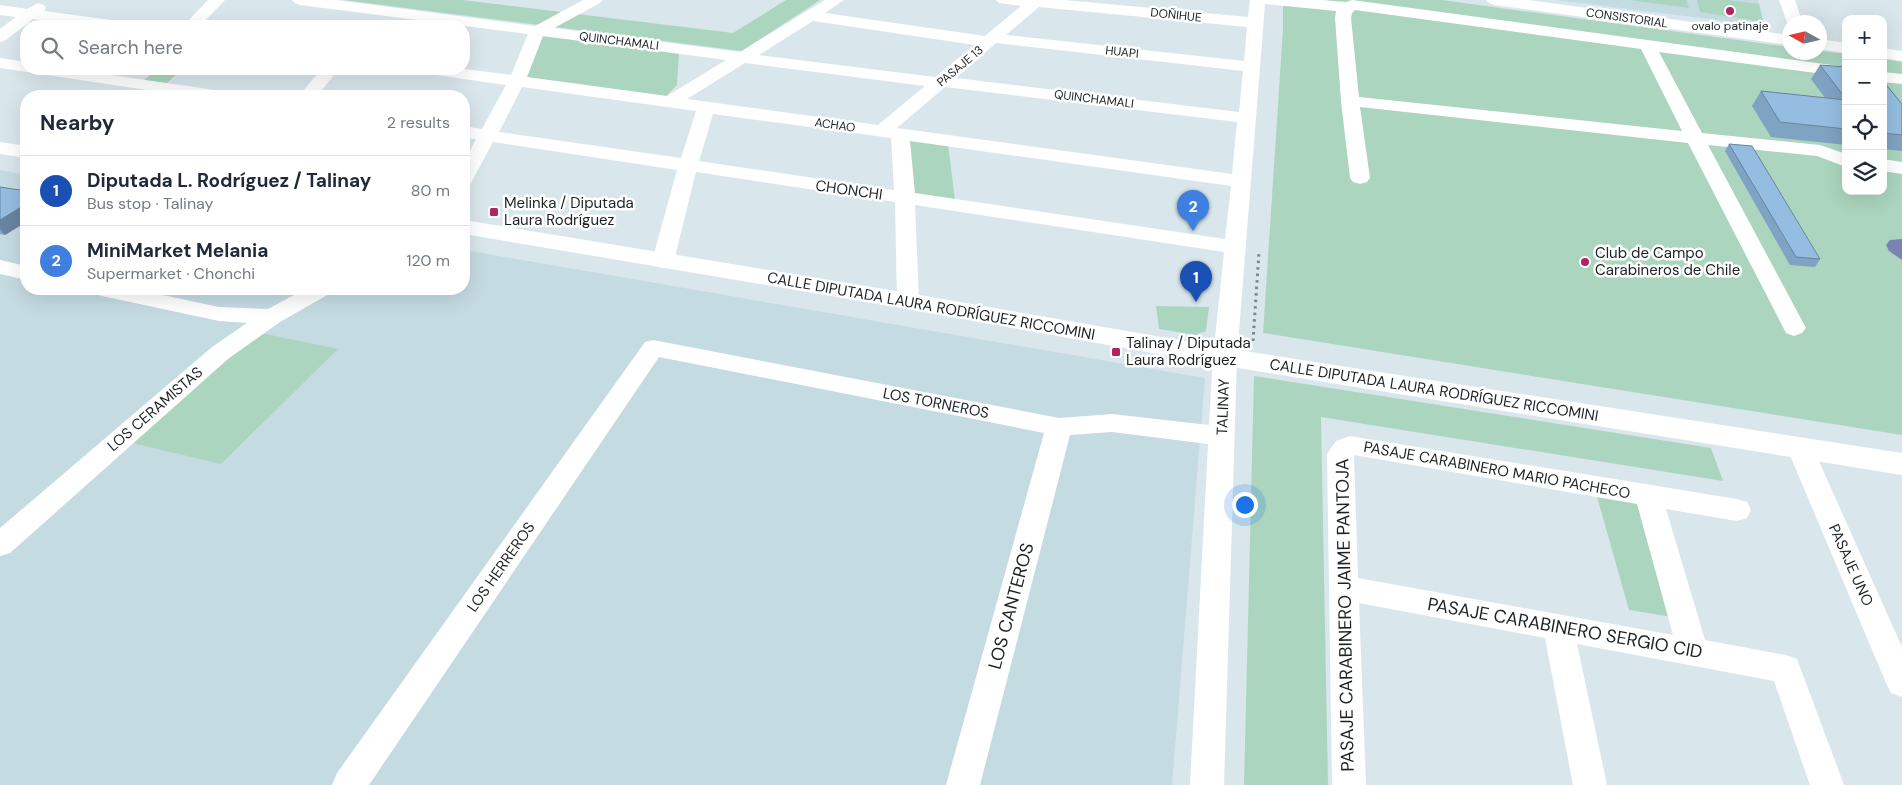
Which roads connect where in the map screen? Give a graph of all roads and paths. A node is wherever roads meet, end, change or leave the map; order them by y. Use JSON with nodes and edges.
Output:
{"nodes":[{"id":1,"x":48,"y":0,"type":"edge"},
{"id":2,"x":216,"y":0,"type":"edge"},
{"id":3,"x":300,"y":0,"type":"edge"},
{"id":4,"x":400,"y":0,"type":"edge"},
{"id":5,"x":594,"y":0,"type":"edge"},
{"id":6,"x":1004,"y":0,"type":"edge"},
{"id":7,"x":1258,"y":0,"type":"edge"},
{"id":8,"x":1269,"y":0,"type":"edge"},
{"id":9,"x":1494,"y":0,"type":"edge"},
{"id":10,"x":1787,"y":0,"type":"edge"},
{"id":11,"x":834,"y":2,"type":"edge"},
{"id":12,"x":1036,"y":2,"type":"edge"},
{"id":13,"x":808,"y":8,"type":"edge"},
{"id":14,"x":1348,"y":8,"type":"junction"},
{"id":15,"x":0,"y":10,"type":"edge"},
{"id":16,"x":378,"y":10,"type":"junction"},
{"id":17,"x":30,"y":14,"type":"junction"},
{"id":18,"x":1792,"y":15,"type":"edge"},
{"id":19,"x":22,"y":20,"type":"edge"},
{"id":20,"x":74,"y":20,"type":"edge"},
{"id":21,"x":197,"y":20,"type":"edge"},
{"id":22,"x":370,"y":20,"type":"edge"},
{"id":23,"x":458,"y":20,"type":"edge"},
{"id":24,"x":20,"y":22,"type":"edge"},
{"id":25,"x":470,"y":22,"type":"edge"},
{"id":26,"x":1256,"y":22,"type":"junction"},
{"id":27,"x":537,"y":30,"type":"junction"},
{"id":28,"x":0,"y":37,"type":"edge"},
{"id":29,"x":1782,"y":39,"type":"edge"},
{"id":30,"x":991,"y":40,"type":"junction"},
{"id":31,"x":1827,"y":45,"type":"edge"},
{"id":32,"x":1648,"y":47,"type":"junction"},
{"id":33,"x":1842,"y":47,"type":"edge"},
{"id":34,"x":1887,"y":54,"type":"edge"},
{"id":35,"x":1902,"y":56,"type":"edge"},
{"id":36,"x":744,"y":57,"type":"junction"},
{"id":37,"x":0,"y":64,"type":"edge"},
{"id":38,"x":20,"y":66,"type":"edge"},
{"id":39,"x":1252,"y":67,"type":"junction"},
{"id":40,"x":1842,"y":71,"type":"edge"},
{"id":41,"x":76,"y":75,"type":"edge"},
{"id":42,"x":140,"y":75,"type":"edge"},
{"id":43,"x":325,"y":75,"type":"edge"},
{"id":44,"x":470,"y":75,"type":"edge"},
{"id":45,"x":1887,"y":77,"type":"edge"},
{"id":46,"x":1902,"y":79,"type":"edge"},
{"id":47,"x":516,"y":81,"type":"junction"},
{"id":48,"x":940,"y":82,"type":"junction"},
{"id":49,"x":131,"y":83,"type":"junction"},
{"id":50,"x":122,"y":90,"type":"edge"},
{"id":51,"x":180,"y":90,"type":"edge"},
{"id":52,"x":313,"y":90,"type":"edge"},
{"id":53,"x":1350,"y":101,"type":"junction"},
{"id":54,"x":670,"y":102,"type":"junction"},
{"id":55,"x":706,"y":107,"type":"junction"},
{"id":56,"x":1247,"y":118,"type":"junction"},
{"id":57,"x":470,"y":133,"type":"edge"},
{"id":58,"x":891,"y":133,"type":"junction"},
{"id":59,"x":488,"y":136,"type":"junction"},
{"id":60,"x":1696,"y":137,"type":"junction"},
{"id":61,"x":0,"y":148,"type":"edge"},
{"id":62,"x":20,"y":151,"type":"edge"},
{"id":63,"x":1842,"y":159,"type":"edge"},
{"id":64,"x":688,"y":166,"type":"junction"},
{"id":65,"x":1887,"y":166,"type":"edge"},
{"id":66,"x":470,"y":168,"type":"edge"},
{"id":67,"x":1902,"y":168,"type":"edge"},
{"id":68,"x":1360,"y":178,"type":"dead end"},
{"id":69,"x":1241,"y":181,"type":"junction"},
{"id":70,"x":905,"y":198,"type":"junction"},
{"id":71,"x":470,"y":228,"type":"edge"},
{"id":72,"x":1235,"y":247,"type":"junction"},
{"id":73,"x":663,"y":261,"type":"junction"},
{"id":74,"x":0,"y":267,"type":"edge"},
{"id":75,"x":20,"y":272,"type":"edge"},
{"id":76,"x":130,"y":295,"type":"edge"},
{"id":77,"x":310,"y":295,"type":"edge"},
{"id":78,"x":908,"y":301,"type":"junction"},
{"id":79,"x":272,"y":317,"type":"junction"},
{"id":80,"x":1794,"y":328,"type":"dead end"},
{"id":81,"x":653,"y":348,"type":"joint"},
{"id":82,"x":1225,"y":357,"type":"junction"},
{"id":83,"x":1059,"y":427,"type":"junction"},
{"id":84,"x":1222,"y":436,"type":"junction"},
{"id":85,"x":1346,"y":447,"type":"joint"},
{"id":86,"x":1800,"y":448,"type":"junction"},
{"id":87,"x":1902,"y":464,"type":"edge"},
{"id":88,"x":1648,"y":495,"type":"junction"},
{"id":89,"x":1737,"y":510,"type":"dead end"},
{"id":90,"x":0,"y":545,"type":"edge"},
{"id":91,"x":1344,"y":588,"type":"junction"},
{"id":92,"x":1558,"y":627,"type":"junction"},
{"id":93,"x":1693,"y":652,"type":"junction"},
{"id":94,"x":1902,"y":683,"type":"edge"},
{"id":95,"x":350,"y":785,"type":"edge"},
{"id":96,"x":963,"y":785,"type":"edge"},
{"id":97,"x":1207,"y":785,"type":"edge"},
{"id":98,"x":1349,"y":785,"type":"edge"},
{"id":99,"x":1590,"y":785,"type":"edge"},
{"id":100,"x":1827,"y":785,"type":"edge"}],
"edges":[{"from":1,"to":17,"type":"street"},
{"from":2,"to":21,"type":"street"},
{"from":3,"to":16,"type":"street","name":"QUINCHAMALI"},
{"from":4,"to":16,"type":"street"},
{"from":5,"to":27,"type":"street"},
{"from":6,"to":12,"type":"street","name":"DOÑIHUE"},
{"from":7,"to":26,"type":"street","name":"TALINAY"},
{"from":8,"to":14,"type":"street"},
{"from":9,"to":29,"type":"street","name":"CONSISTORIAL"},
{"from":10,"to":18,"type":"street"},
{"from":11,"to":13,"type":"street"},
{"from":12,"to":26,"type":"street","name":"DOÑIHUE"},
{"from":12,"to":30,"type":"street","name":"PASAJE 13"},
{"from":13,"to":30,"type":"street","name":"HUAPI"},
{"from":13,"to":36,"type":"street"},
{"from":14,"to":32,"type":"street"},
{"from":14,"to":53,"type":"street"},
{"from":15,"to":17,"type":"street"},
{"from":16,"to":22,"type":"street"},
{"from":16,"to":23,"type":"street","name":"QUINCHAMALI"},
{"from":17,"to":19,"type":"street"},
{"from":17,"to":20,"type":"street"},
{"from":24,"to":28,"type":"street"},
{"from":25,"to":27,"type":"street","name":"QUINCHAMALI"},
{"from":26,"to":39,"type":"street","name":"TALINAY"},
{"from":27,"to":36,"type":"street","name":"QUINCHAMALI"},
{"from":27,"to":47,"type":"street"},
{"from":30,"to":39,"type":"street","name":"HUAPI"},
{"from":30,"to":48,"type":"street","name":"PASAJE 13"},
{"from":31,"to":33,"type":"street"},
{"from":32,"to":40,"type":"street"},
{"from":32,"to":60,"type":"street"},
{"from":34,"to":35,"type":"street"},
{"from":36,"to":48,"type":"street","name":"QUINCHAMALI"},
{"from":36,"to":54,"type":"street"},
{"from":37,"to":38,"type":"street"},
{"from":39,"to":56,"type":"street","name":"TALINAY"},
{"from":41,"to":49,"type":"street"},
{"from":42,"to":49,"type":"street"},
{"from":43,"to":52,"type":"street"},
{"from":44,"to":47,"type":"street","name":"ACHAO"},
{"from":45,"to":46,"type":"street"},
{"from":47,"to":54,"type":"street","name":"ACHAO"},
{"from":47,"to":59,"type":"street"},
{"from":48,"to":56,"type":"street","name":"QUINCHAMALI"},
{"from":48,"to":58,"type":"street","name":"PASAJE 13"},
{"from":49,"to":50,"type":"street"},
{"from":49,"to":51,"type":"street"},
{"from":53,"to":60,"type":"street"},
{"from":53,"to":68,"type":"street"},
{"from":54,"to":55,"type":"street","name":"ACHAO"},
{"from":55,"to":58,"type":"street","name":"ACHAO"},
{"from":55,"to":64,"type":"street"},
{"from":56,"to":69,"type":"street","name":"TALINAY"},
{"from":57,"to":59,"type":"street","name":"CHONCHI"},
{"from":58,"to":69,"type":"street","name":"ACHAO"},
{"from":58,"to":70,"type":"street"},
{"from":59,"to":64,"type":"street","name":"CHONCHI"},
{"from":59,"to":66,"type":"street"},
{"from":60,"to":63,"type":"street"},
{"from":60,"to":80,"type":"street"},
{"from":61,"to":62,"type":"main road"},
{"from":64,"to":70,"type":"street","name":"CHONCHI"},
{"from":64,"to":73,"type":"street"},
{"from":65,"to":67,"type":"street"},
{"from":69,"to":72,"type":"street","name":"TALINAY"},
{"from":70,"to":72,"type":"street","name":"CHONCHI"},
{"from":70,"to":78,"type":"street"},
{"from":71,"to":73,"type":"main road","name":"CALLE DIPUTADA LAURA RODRÍGUEZ RICCOMINI"},
{"from":72,"to":82,"type":"street","name":"TALINAY"},
{"from":73,"to":78,"type":"main road","name":"CALLE DIPUTADA LAURA RODRÍGUEZ RICCOMINI"},
{"from":74,"to":75,"type":"street"},
{"from":76,"to":79,"type":"street"},
{"from":77,"to":79,"type":"street","name":"LOS CERAMISTAS"},
{"from":78,"to":82,"type":"main road","name":"CALLE DIPUTADA LAURA RODRÍGUEZ RICCOMINI"},
{"from":79,"to":90,"type":"street","name":"LOS CERAMISTAS"},
{"from":81,"to":83,"type":"street","name":"LOS TORNEROS"},
{"from":81,"to":95,"type":"street","name":"LOS HERREROS"},
{"from":82,"to":84,"type":"street","name":"TALINAY"},
{"from":82,"to":86,"type":"main road","name":"CALLE DIPUTADA LAURA RODRÍGUEZ RICCOMINI"},
{"from":83,"to":84,"type":"street","name":"LOS TORNEROS"},
{"from":83,"to":96,"type":"street","name":"LOS CANTEROS"},
{"from":84,"to":97,"type":"street","name":"TALINAY"},
{"from":85,"to":88,"type":"street","name":"PASAJE CARABINERO MARIO PACHECO"},
{"from":85,"to":91,"type":"street","name":"PASAJE CARABINERO JAIME PANTOJA"},
{"from":86,"to":87,"type":"main road","name":"CALLE DIPUTADA LAURA RODRÍGUEZ RICCOMINI"},
{"from":86,"to":94,"type":"street","name":"PASAJE UNO"},
{"from":88,"to":89,"type":"street","name":"PASAJE CARABINERO MARIO PACHECO"},
{"from":88,"to":93,"type":"street","name":"PASAJE CARABINERO MARIO PACHECO"},
{"from":91,"to":92,"type":"street","name":"PASAJE CARABINERO SERGIO CID"},
{"from":91,"to":98,"type":"street","name":"PASAJE CARABINERO JAIME PANTOJA"},
{"from":92,"to":93,"type":"street","name":"PASAJE CARABINERO SERGIO CID"},
{"from":92,"to":99,"type":"street"},
{"from":93,"to":100,"type":"street","name":"PASAJE CARABINERO SERGIO CID"}]}
